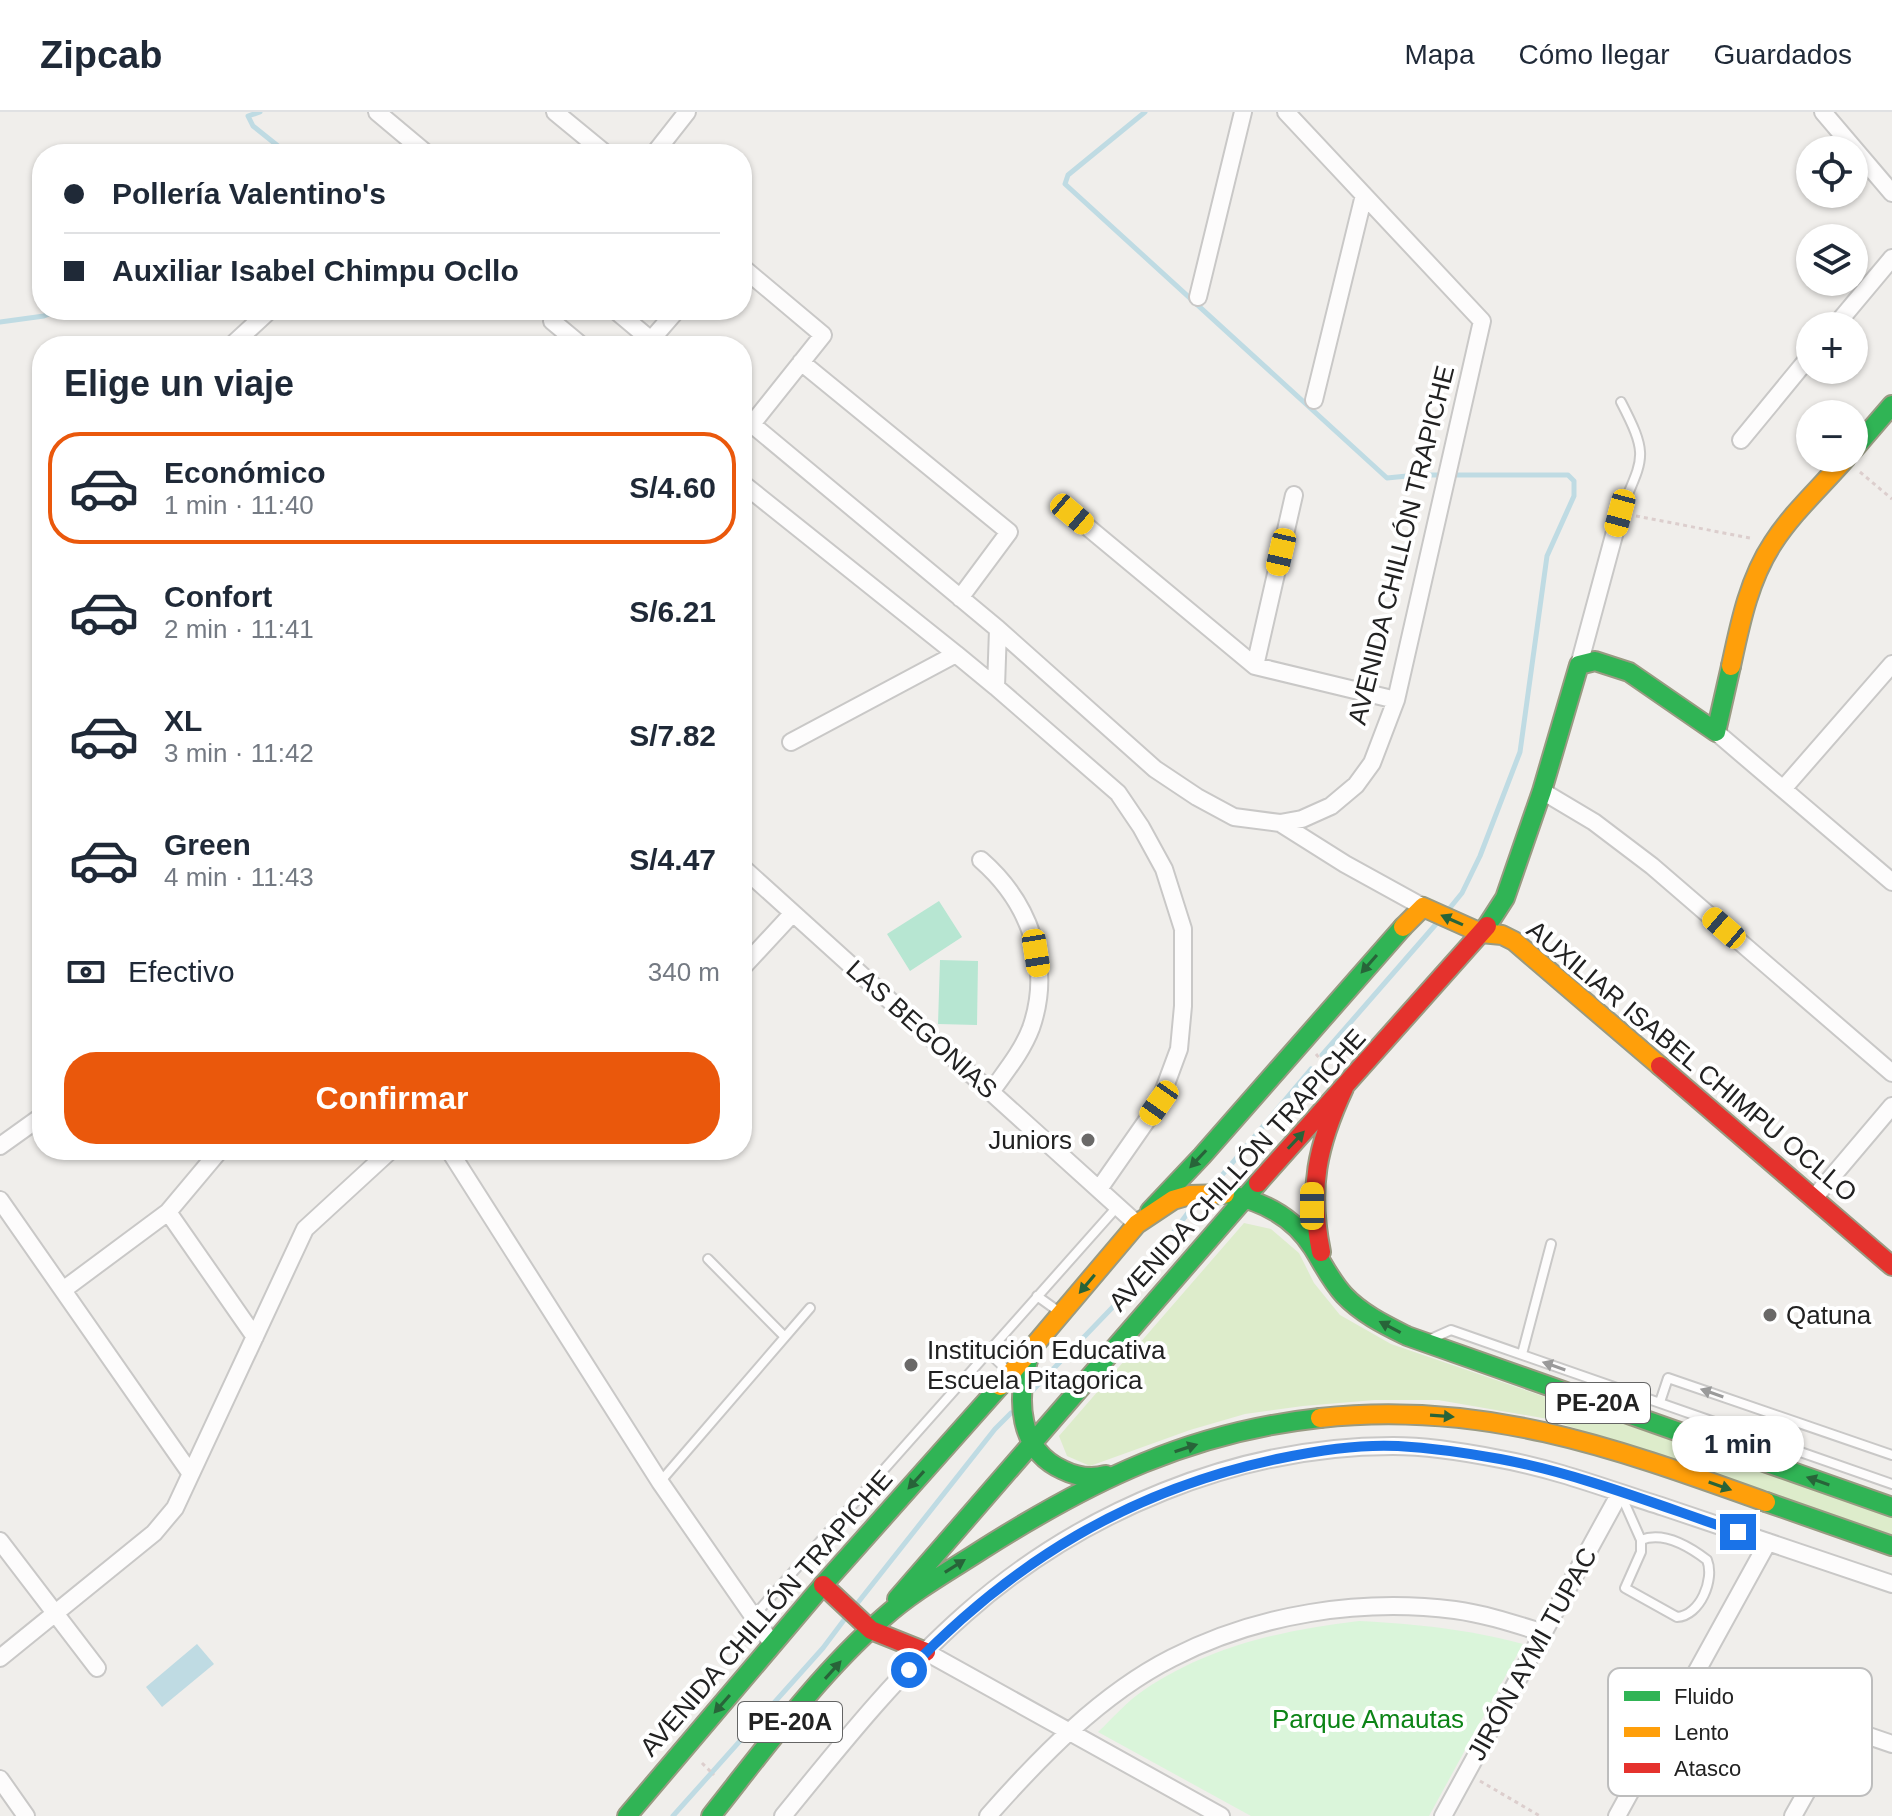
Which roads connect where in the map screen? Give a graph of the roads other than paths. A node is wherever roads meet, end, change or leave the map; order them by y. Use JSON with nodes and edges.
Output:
{"nodes":[{"id":1,"x":377,"y":112,"type":"edge"},
{"id":2,"x":555,"y":112,"type":"edge"},
{"id":3,"x":687,"y":112,"type":"edge"},
{"id":4,"x":1243,"y":112,"type":"edge"},
{"id":5,"x":1286,"y":112,"type":"edge"},
{"id":6,"x":1823,"y":112,"type":"edge"},
{"id":7,"x":415,"y":144,"type":"edge"},
{"id":8,"x":594,"y":144,"type":"edge"},
{"id":9,"x":662,"y":144,"type":"edge"},
{"id":10,"x":1892,"y":193,"type":"edge"},
{"id":11,"x":1364,"y":195,"type":"junction"},
{"id":12,"x":1892,"y":258,"type":"edge"},
{"id":13,"x":752,"y":275,"type":"edge"},
{"id":14,"x":1198,"y":297,"type":"dead end"},
{"id":15,"x":1847,"y":312,"type":"edge"},
{"id":16,"x":259,"y":320,"type":"edge"},
{"id":17,"x":627,"y":320,"type":"edge"},
{"id":18,"x":552,"y":321,"type":"dead end"},
{"id":19,"x":242,"y":336,"type":"edge"},
{"id":20,"x":570,"y":336,"type":"edge"},
{"id":21,"x":647,"y":336,"type":"edge"},
{"id":22,"x":801,"y":362,"type":"junction"},
{"id":23,"x":1796,"y":373,"type":"edge"},
{"id":24,"x":1314,"y":400,"type":"dead end"},
{"id":25,"x":1621,"y":402,"type":"dead end"},
{"id":26,"x":1892,"y":405,"type":"edge"},
{"id":27,"x":752,"y":415,"type":"edge"},
{"id":28,"x":752,"y":424,"type":"edge"},
{"id":29,"x":1868,"y":433,"type":"edge"},
{"id":30,"x":1741,"y":440,"type":"dead end"},
{"id":31,"x":1834,"y":472,"type":"edge"},
{"id":32,"x":752,"y":491,"type":"edge"},
{"id":33,"x":1294,"y":495,"type":"dead end"},
{"id":34,"x":1620,"y":513,"type":"joint"},
{"id":35,"x":1072,"y":514,"type":"dead end"},
{"id":36,"x":960,"y":598,"type":"junction"},
{"id":37,"x":998,"y":629,"type":"junction"},
{"id":38,"x":956,"y":654,"type":"junction"},
{"id":39,"x":1892,"y":664,"type":"edge"},
{"id":40,"x":1579,"y":665,"type":"junction"},
{"id":41,"x":1255,"y":666,"type":"junction"},
{"id":42,"x":1877,"y":681,"type":"junction"},
{"id":43,"x":996,"y":687,"type":"junction"},
{"id":44,"x":1892,"y":693,"type":"edge"},
{"id":45,"x":1396,"y":700,"type":"junction"},
{"id":46,"x":1716,"y":732,"type":"junction"},
{"id":47,"x":791,"y":742,"type":"dead end"},
{"id":48,"x":1783,"y":789,"type":"junction"},
{"id":49,"x":1542,"y":791,"type":"junction"},
{"id":50,"x":1280,"y":823,"type":"junction"},
{"id":51,"x":981,"y":860,"type":"dead end"},
{"id":52,"x":752,"y":876,"type":"edge"},
{"id":53,"x":1892,"y":882,"type":"edge"},
{"id":54,"x":1423,"y":907,"type":"junction"},
{"id":55,"x":793,"y":913,"type":"junction"},
{"id":56,"x":1481,"y":933,"type":"junction"},
{"id":57,"x":752,"y":957,"type":"edge"},
{"id":58,"x":1892,"y":1073,"type":"edge"},
{"id":59,"x":1344,"y":1088,"type":"junction"},
{"id":60,"x":991,"y":1092,"type":"junction"},
{"id":61,"x":1892,"y":1106,"type":"edge"},
{"id":62,"x":32,"y":1123,"type":"edge"},
{"id":63,"x":0,"y":1146,"type":"edge"},
{"id":64,"x":212,"y":1160,"type":"edge"},
{"id":65,"x":380,"y":1160,"type":"edge"},
{"id":66,"x":455,"y":1160,"type":"edge"},
{"id":67,"x":1099,"y":1189,"type":"junction"},
{"id":68,"x":1243,"y":1198,"type":"junction"},
{"id":69,"x":1814,"y":1198,"type":"junction"},
{"id":70,"x":0,"y":1200,"type":"edge"},
{"id":71,"x":1117,"y":1206,"type":"junction"},
{"id":72,"x":168,"y":1212,"type":"junction"},
{"id":73,"x":1137,"y":1224,"type":"junction"},
{"id":74,"x":1551,"y":1244,"type":"dead end"},
{"id":75,"x":708,"y":1259,"type":"dead end"},
{"id":76,"x":1892,"y":1266,"type":"edge"},
{"id":77,"x":1325,"y":1267,"type":"junction"},
{"id":78,"x":63,"y":1290,"type":"junction"},
{"id":79,"x":1037,"y":1296,"type":"junction"},
{"id":80,"x":810,"y":1308,"type":"dead end"},
{"id":81,"x":1061,"y":1314,"type":"junction"},
{"id":82,"x":255,"y":1337,"type":"junction"},
{"id":83,"x":785,"y":1337,"type":"junction"},
{"id":84,"x":1424,"y":1342,"type":"junction"},
{"id":85,"x":1031,"y":1350,"type":"junction"},
{"id":86,"x":988,"y":1352,"type":"junction"},
{"id":87,"x":1522,"y":1354,"type":"junction"},
{"id":88,"x":1011,"y":1373,"type":"junction"},
{"id":89,"x":1660,"y":1402,"type":"junction"},
{"id":90,"x":1597,"y":1423,"type":"junction"},
{"id":91,"x":1032,"y":1445,"type":"junction"},
{"id":92,"x":1892,"y":1455,"type":"edge"},
{"id":93,"x":1120,"y":1471,"type":"junction"},
{"id":94,"x":191,"y":1474,"type":"junction"},
{"id":95,"x":660,"y":1482,"type":"junction"},
{"id":96,"x":1892,"y":1484,"type":"edge"},
{"id":97,"x":1620,"y":1493,"type":"junction"},
{"id":98,"x":1892,"y":1507,"type":"edge"},
{"id":99,"x":1641,"y":1540,"type":"junction"},
{"id":100,"x":0,"y":1541,"type":"edge"},
{"id":101,"x":1768,"y":1542,"type":"junction"},
{"id":102,"x":1892,"y":1546,"type":"edge"},
{"id":103,"x":1892,"y":1584,"type":"edge"},
{"id":104,"x":823,"y":1585,"type":"junction"},
{"id":105,"x":56,"y":1613,"type":"junction"},
{"id":106,"x":753,"y":1617,"type":"junction"},
{"id":107,"x":871,"y":1630,"type":"junction"},
{"id":108,"x":1544,"y":1633,"type":"junction"},
{"id":109,"x":773,"y":1645,"type":"junction"},
{"id":110,"x":926,"y":1652,"type":"junction"},
{"id":111,"x":0,"y":1658,"type":"edge"},
{"id":112,"x":97,"y":1668,"type":"dead end"},
{"id":113,"x":1698,"y":1668,"type":"edge"},
{"id":114,"x":1070,"y":1732,"type":"junction"},
{"id":115,"x":1872,"y":1737,"type":"edge"},
{"id":116,"x":1892,"y":1744,"type":"edge"},
{"id":117,"x":0,"y":1779,"type":"edge"},
{"id":118,"x":1628,"y":1796,"type":"edge"},
{"id":119,"x":1804,"y":1796,"type":"edge"},
{"id":120,"x":26,"y":1816,"type":"edge"},
{"id":121,"x":627,"y":1816,"type":"edge"},
{"id":122,"x":711,"y":1816,"type":"edge"},
{"id":123,"x":783,"y":1816,"type":"edge"},
{"id":124,"x":988,"y":1816,"type":"edge"},
{"id":125,"x":1221,"y":1816,"type":"edge"},
{"id":126,"x":1443,"y":1816,"type":"edge"},
{"id":127,"x":1617,"y":1816,"type":"edge"},
{"id":128,"x":1793,"y":1816,"type":"edge"}],
"edges":[{"from":1,"to":7,"type":"street"},
{"from":2,"to":8,"type":"street"},
{"from":3,"to":9,"type":"street"},
{"from":4,"to":14,"type":"street"},
{"from":5,"to":11,"type":"street"},
{"from":6,"to":10,"type":"street"},
{"from":11,"to":24,"type":"street"},
{"from":11,"to":45,"type":"street","name":"AVENIDA CHILLÓN TRAPICHE"},
{"from":12,"to":15,"type":"street"},
{"from":13,"to":22,"type":"street"},
{"from":16,"to":19,"type":"street"},
{"from":17,"to":21,"type":"street"},
{"from":18,"to":20,"type":"street"},
{"from":22,"to":27,"type":"street"},
{"from":22,"to":36,"type":"street"},
{"from":23,"to":30,"type":"street"},
{"from":25,"to":34,"type":"lane"},
{"from":26,"to":29,"type":"main road"},
{"from":28,"to":36,"type":"street"},
{"from":31,"to":46,"type":"main road"},
{"from":32,"to":38,"type":"street"},
{"from":33,"to":41,"type":"street"},
{"from":34,"to":40,"type":"street","name":"AVENIDA CHILLÓN TRAPICHE"},
{"from":35,"to":41,"type":"street"},
{"from":36,"to":37,"type":"street"},
{"from":37,"to":43,"type":"street"},
{"from":37,"to":50,"type":"street"},
{"from":38,"to":43,"type":"street"},
{"from":38,"to":47,"type":"street"},
{"from":39,"to":42,"type":"street"},
{"from":40,"to":46,"type":"main road"},
{"from":40,"to":49,"type":"main road","name":"AVENIDA CHILLÓN TRAPICHE"},
{"from":41,"to":45,"type":"street"},
{"from":42,"to":44,"type":"street"},
{"from":42,"to":48,"type":"street"},
{"from":43,"to":67,"type":"street"},
{"from":45,"to":50,"type":"street","name":"AVENIDA CHILLÓN TRAPICHE"},
{"from":46,"to":48,"type":"street"},
{"from":48,"to":53,"type":"street"},
{"from":49,"to":56,"type":"main road","name":"AVENIDA CHILLÓN TRAPICHE"},
{"from":49,"to":58,"type":"street"},
{"from":50,"to":54,"type":"street","name":"AUXILIAR ISABEL CHIMPU OCLLO"},
{"from":51,"to":60,"type":"street"},
{"from":52,"to":55,"type":"street","name":"LAS BEGONIAS"},
{"from":56,"to":54,"type":"main road","name":"AUXILIAR ISABEL CHIMPU OCLLO","one_way":true},
{"from":54,"to":73,"type":"main road","name":"AVENIDA CHILLÓN TRAPICHE","one_way":true},
{"from":55,"to":57,"type":"street"},
{"from":55,"to":60,"type":"street","name":"LAS BEGONIAS"},
{"from":56,"to":59,"type":"main road","name":"AVENIDA CHILLÓN TRAPICHE"},
{"from":56,"to":69,"type":"main road","name":"AUXILIAR ISABEL CHIMPU OCLLO"},
{"from":68,"to":59,"type":"main road","name":"AVENIDA CHILLÓN TRAPICHE","one_way":true},
{"from":59,"to":77,"type":"main road"},
{"from":60,"to":67,"type":"street","name":"LAS BEGONIAS"},
{"from":61,"to":69,"type":"street"},
{"from":62,"to":63,"type":"street"},
{"from":64,"to":72,"type":"street"},
{"from":65,"to":82,"type":"street"},
{"from":66,"to":95,"type":"street"},
{"from":67,"to":71,"type":"street","name":"LAS BEGONIAS"},
{"from":68,"to":73,"type":"main road","number":"PE-20A"},
{"from":68,"to":77,"type":"main road","number":"PE-20A"},
{"from":68,"to":91,"type":"main road","name":"AVENIDA CHILLÓN TRAPICHE","number":"PE-20A"},
{"from":69,"to":76,"type":"main road","name":"AUXILIAR ISABEL CHIMPU OCLLO"},
{"from":70,"to":78,"type":"street"},
{"from":71,"to":73,"type":"street","name":"LAS BEGONIAS"},
{"from":71,"to":79,"type":"lane"},
{"from":72,"to":78,"type":"street"},
{"from":72,"to":82,"type":"street"},
{"from":73,"to":81,"type":"main road","name":"AVENIDA CHILLÓN TRAPICHE","number":"PE-20A","one_way":true},
{"from":74,"to":87,"type":"lane"},
{"from":75,"to":83,"type":"lane"},
{"from":84,"to":77,"type":"main road","number":"PE-20A","one_way":true},
{"from":78,"to":94,"type":"street"},
{"from":79,"to":81,"type":"lane"},
{"from":79,"to":86,"type":"lane"},
{"from":80,"to":83,"type":"lane"},
{"from":81,"to":85,"type":"main road","name":"AVENIDA CHILLÓN TRAPICHE","number":"PE-20A"},
{"from":82,"to":94,"type":"street"},
{"from":83,"to":95,"type":"lane"},
{"from":84,"to":87,"type":"lane"},
{"from":84,"to":90,"type":"main road","number":"PE-20A"},
{"from":85,"to":88,"type":"main road","name":"AVENIDA CHILLÓN TRAPICHE","number":"PE-20A"},
{"from":85,"to":91,"type":"main road"},
{"from":86,"to":88,"type":"lane"},
{"from":86,"to":106,"type":"lane"},
{"from":89,"to":87,"type":"lane","one_way":true},
{"from":88,"to":104,"type":"main road","name":"AVENIDA CHILLÓN TRAPICHE","number":"PE-20A","one_way":true},
{"from":92,"to":89,"type":"lane","one_way":true},
{"from":89,"to":96,"type":"lane"},
{"from":93,"to":90,"type":"main road","number":"PE-20A","one_way":true},
{"from":98,"to":90,"type":"main road","number":"PE-20A","one_way":true},
{"from":90,"to":102,"type":"main road","number":"PE-20A","one_way":true},
{"from":91,"to":93,"type":"main road"},
{"from":91,"to":107,"type":"main road","name":"AVENIDA CHILLÓN TRAPICHE","number":"PE-20A"},
{"from":107,"to":93,"type":"main road","number":"PE-20A","one_way":true},
{"from":94,"to":105,"type":"street"},
{"from":95,"to":106,"type":"street"},
{"from":97,"to":99,"type":"lane"},
{"from":97,"to":101,"type":"street"},
{"from":97,"to":108,"type":"street","name":"JIRÓN AYMI TUPAC"},
{"from":97,"to":110,"type":"street"},
{"from":99,"to":99,"type":"lane"},
{"from":100,"to":105,"type":"street"},
{"from":101,"to":103,"type":"street"},
{"from":101,"to":113,"type":"street"},
{"from":104,"to":107,"type":"main road"},
{"from":104,"to":109,"type":"main road","name":"AVENIDA CHILLÓN TRAPICHE","number":"PE-20A"},
{"from":105,"to":111,"type":"street"},
{"from":105,"to":112,"type":"street"},
{"from":106,"to":109,"type":"street"},
{"from":107,"to":110,"type":"main road"},
{"from":122,"to":107,"type":"main road","name":"AVENIDA CHILLÓN TRAPICHE","number":"PE-20A","one_way":true},
{"from":108,"to":114,"type":"street"},
{"from":108,"to":126,"type":"street","name":"JIRÓN AYMI TUPAC"},
{"from":109,"to":121,"type":"main road","name":"AVENIDA CHILLÓN TRAPICHE","number":"PE-20A","one_way":true},
{"from":110,"to":114,"type":"street"},
{"from":110,"to":123,"type":"street"},
{"from":114,"to":124,"type":"street"},
{"from":114,"to":125,"type":"street"},
{"from":115,"to":116,"type":"street"},
{"from":117,"to":120,"type":"street"},
{"from":118,"to":127,"type":"street"},
{"from":119,"to":128,"type":"street"}]}
